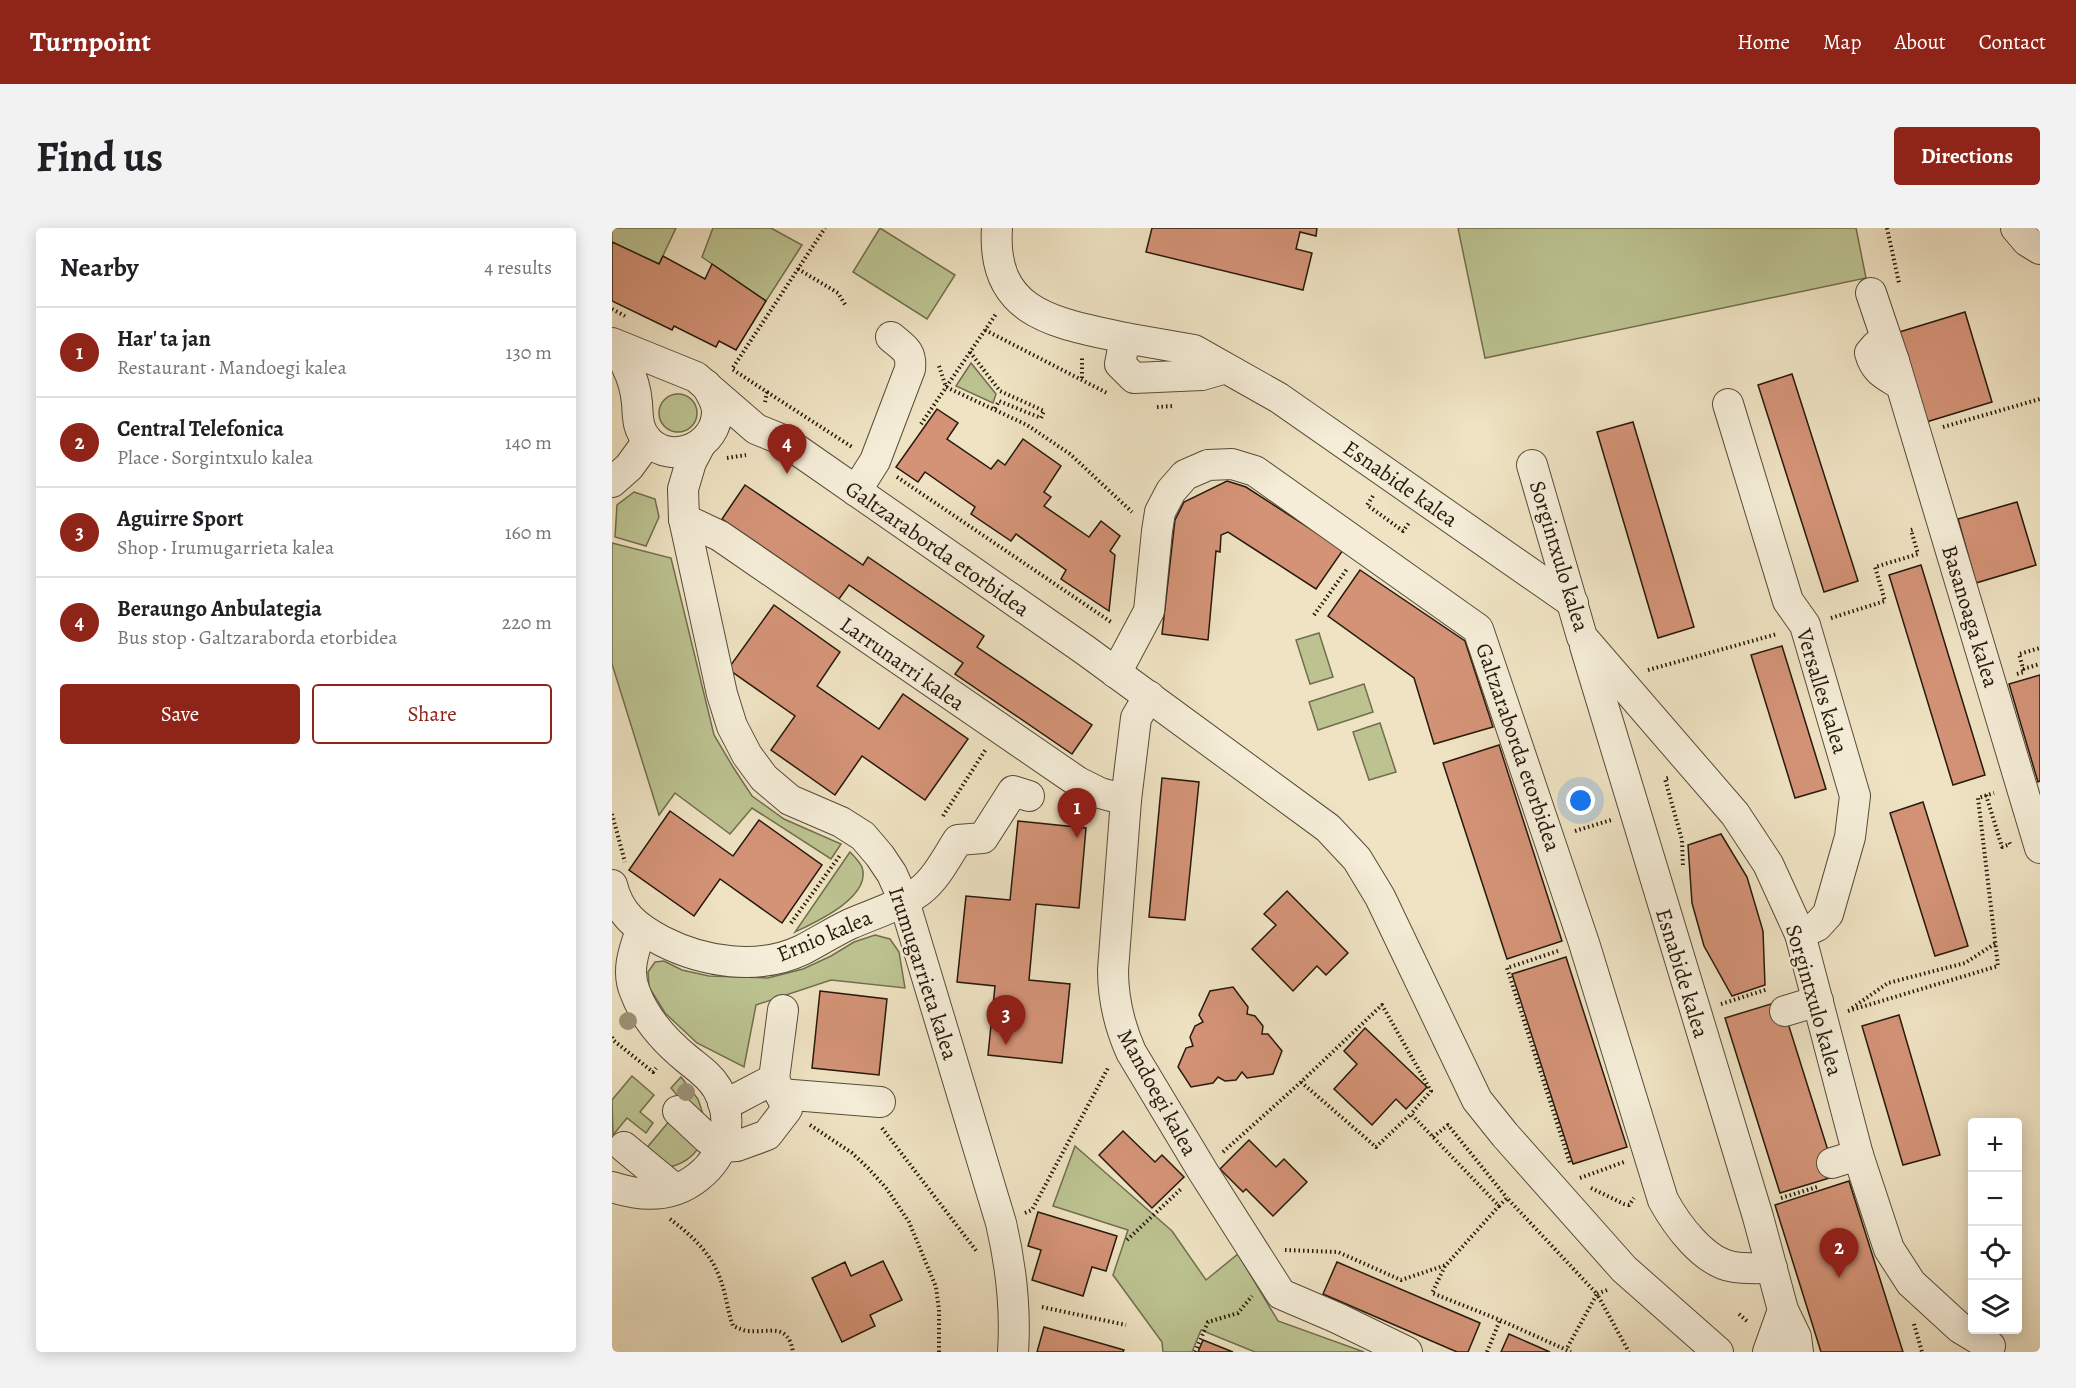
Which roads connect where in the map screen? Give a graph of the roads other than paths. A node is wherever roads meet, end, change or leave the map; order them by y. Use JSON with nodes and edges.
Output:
{"nodes":[{"id":1,"x":997,"y":228,"type":"edge"},
{"id":2,"x":2016,"y":228,"type":"edge"},
{"id":3,"x":2040,"y":249,"type":"edge"},
{"id":4,"x":1871,"y":293,"type":"dead end"},
{"id":5,"x":891,"y":336,"type":"dead end"},
{"id":6,"x":612,"y":344,"type":"edge"},
{"id":7,"x":695,"y":379,"type":"junction"},
{"id":8,"x":1728,"y":404,"type":"dead end"},
{"id":9,"x":637,"y":406,"type":"junction"},
{"id":10,"x":612,"y":426,"type":"edge"},
{"id":11,"x":756,"y":429,"type":"junction"},
{"id":12,"x":705,"y":440,"type":"junction"},
{"id":13,"x":658,"y":446,"type":"junction"},
{"id":14,"x":1532,"y":465,"type":"dead end"},
{"id":15,"x":612,"y":482,"type":"edge"},
{"id":16,"x":683,"y":489,"type":"junction"},
{"id":17,"x":856,"y":491,"type":"junction"},
{"id":18,"x":684,"y":519,"type":"junction"},
{"id":19,"x":1573,"y":603,"type":"junction"},
{"id":20,"x":1582,"y":637,"type":"junction"},
{"id":21,"x":1116,"y":672,"type":"junction"},
{"id":22,"x":1149,"y":696,"type":"junction"},
{"id":23,"x":1665,"y":731,"type":"junction"},
{"id":24,"x":1620,"y":765,"type":"junction"},
{"id":25,"x":1029,"y":796,"type":"dead end"},
{"id":26,"x":1126,"y":800,"type":"junction"},
{"id":27,"x":2040,"y":848,"type":"edge"},
{"id":28,"x":619,"y":876,"type":"edge"},
{"id":29,"x":904,"y":901,"type":"junction"},
{"id":30,"x":641,"y":930,"type":"junction"},
{"id":31,"x":1800,"y":934,"type":"junction"},
{"id":32,"x":1781,"y":999,"type":"road end"},
{"id":33,"x":1818,"y":1001,"type":"junction"},
{"id":34,"x":783,"y":1010,"type":"dead end"},
{"id":35,"x":780,"y":1094,"type":"junction"},
{"id":36,"x":723,"y":1103,"type":"junction"},
{"id":37,"x":678,"y":1111,"type":"dead end"},
{"id":38,"x":880,"y":1114,"type":"road end"},
{"id":39,"x":624,"y":1147,"type":"dead end"},
{"id":40,"x":722,"y":1147,"type":"junction"},
{"id":41,"x":675,"y":1189,"type":"junction"},
{"id":42,"x":625,"y":1191,"type":"edge"},
{"id":43,"x":1772,"y":1268,"type":"junction"},
{"id":44,"x":1783,"y":1310,"type":"junction"},
{"id":45,"x":1979,"y":1345,"type":"edge"},
{"id":46,"x":1013,"y":1352,"type":"edge"},
{"id":47,"x":1407,"y":1352,"type":"edge"},
{"id":48,"x":1718,"y":1352,"type":"edge"},
{"id":49,"x":1768,"y":1352,"type":"edge"},
{"id":50,"x":1798,"y":1352,"type":"edge"}],
"edges":[{"from":1,"to":19,"type":"street","name":"Esnabide kalea"},
{"from":2,"to":3,"type":"street"},
{"from":4,"to":27,"type":"street","name":"Basanoaga kalea"},
{"from":5,"to":17,"type":"street"},
{"from":6,"to":7,"type":"street","name":"Galtzaraborda etorbidea"},
{"from":6,"to":9,"type":"street","name":"Galtzaraborda etorbidea"},
{"from":7,"to":9,"type":"street"},
{"from":7,"to":11,"type":"street","name":"Galtzaraborda etorbidea"},
{"from":7,"to":12,"type":"street"},
{"from":8,"to":31,"type":"street","name":"Versalles kalea"},
{"from":9,"to":10,"type":"street"},
{"from":9,"to":13,"type":"street","name":"Galtzaraborda etorbidea"},
{"from":11,"to":12,"type":"street","name":"Galtzaraborda etorbidea"},
{"from":11,"to":17,"type":"street","name":"Galtzaraborda etorbidea"},
{"from":12,"to":13,"type":"street","name":"Galtzaraborda etorbidea"},
{"from":12,"to":16,"type":"street","name":"Irumugarrieta kalea"},
{"from":13,"to":15,"type":"street"},
{"from":13,"to":16,"type":"street","name":"Irumugarrieta kalea"},
{"from":14,"to":19,"type":"street","name":"Sorgintxulo kalea"},
{"from":16,"to":18,"type":"street","name":"Irumugarrieta kalea"},
{"from":17,"to":21,"type":"street","name":"Galtzaraborda etorbidea"},
{"from":18,"to":26,"type":"street","name":"Larrunarri kalea"},
{"from":18,"to":29,"type":"street","name":"Irumugarrieta kalea"},
{"from":19,"to":20,"type":"street","name":"Sorgintxulo kalea"},
{"from":20,"to":23,"type":"street","name":"Sorgintxulo kalea"},
{"from":20,"to":24,"type":"street","name":"Esnabide kalea"},
{"from":21,"to":22,"type":"street","name":"Galtzaraborda etorbidea"},
{"from":21,"to":43,"type":"street","name":"Galtzaraborda etorbidea"},
{"from":22,"to":26,"type":"street","name":"Mandoegi kalea"},
{"from":22,"to":48,"type":"street","name":"Galtzaraborda etorbidea"},
{"from":23,"to":24,"type":"street"},
{"from":23,"to":31,"type":"street","name":"Sorgintxulo kalea"},
{"from":24,"to":43,"type":"street","name":"Esnabide kalea"},
{"from":25,"to":29,"type":"street","name":"Ernio kalea"},
{"from":26,"to":47,"type":"street","name":"Mandoegi kalea"},
{"from":28,"to":30,"type":"street"},
{"from":29,"to":30,"type":"street","name":"Ernio kalea"},
{"from":29,"to":46,"type":"street","name":"Irumugarrieta kalea"},
{"from":30,"to":36,"type":"street"},
{"from":31,"to":33,"type":"street","name":"Sorgintxulo kalea"},
{"from":32,"to":33,"type":"street"},
{"from":33,"to":45,"type":"street","name":"Sorgintxulo kalea"},
{"from":34,"to":35,"type":"street"},
{"from":35,"to":36,"type":"street"},
{"from":35,"to":38,"type":"street"},
{"from":35,"to":40,"type":"street"},
{"from":36,"to":40,"type":"street"},
{"from":37,"to":40,"type":"street"},
{"from":39,"to":41,"type":"street"},
{"from":40,"to":41,"type":"street"},
{"from":41,"to":42,"type":"street"},
{"from":43,"to":44,"type":"street","name":"Esnabide kalea"},
{"from":44,"to":49,"type":"street"},
{"from":44,"to":50,"type":"street","name":"Esnabide kalea"}]}
